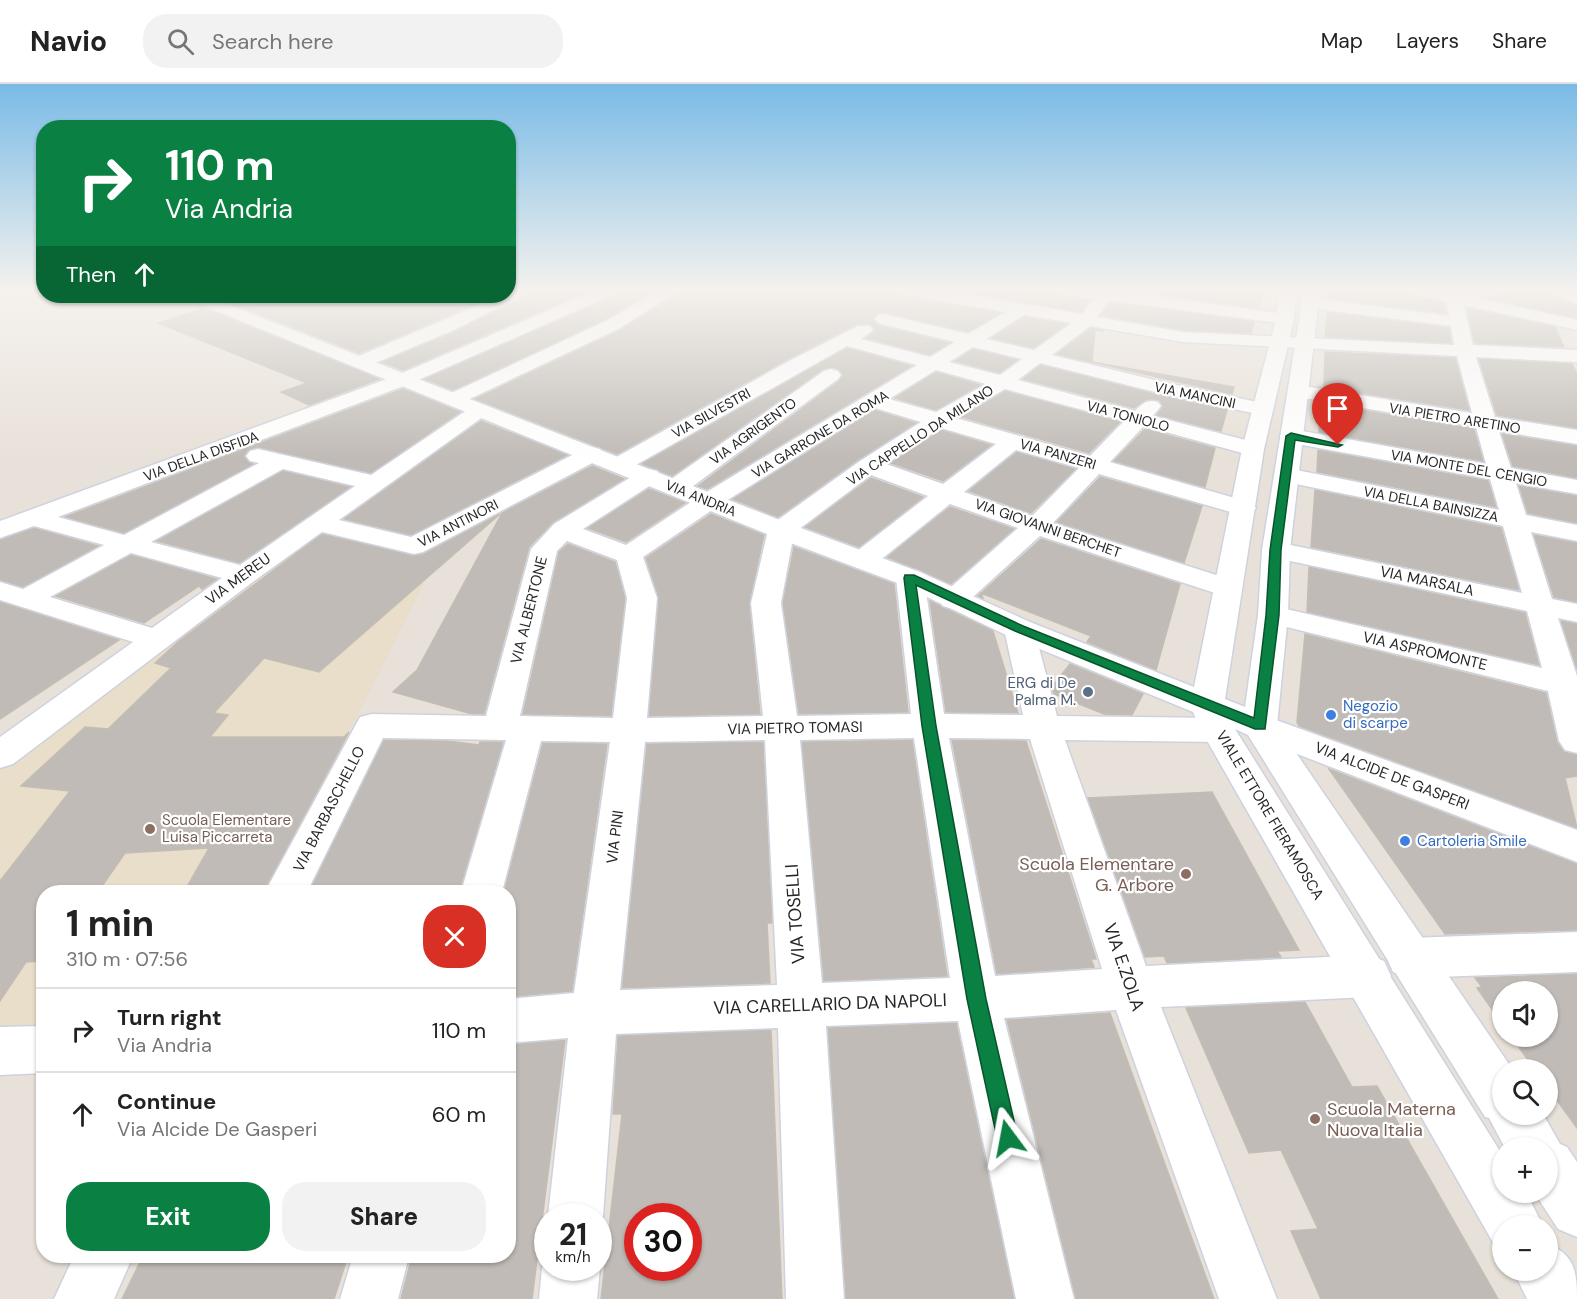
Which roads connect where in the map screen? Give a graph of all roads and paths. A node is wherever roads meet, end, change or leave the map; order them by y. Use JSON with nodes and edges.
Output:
{"nodes":[{"id":1,"x":320,"y":346,"type":"edge"},
{"id":2,"x":393,"y":346,"type":"edge"},
{"id":3,"x":483,"y":346,"type":"edge"},
{"id":4,"x":574,"y":346,"type":"edge"},
{"id":5,"x":833,"y":346,"type":"edge"},
{"id":6,"x":866,"y":346,"type":"edge"},
{"id":7,"x":964,"y":346,"type":"edge"},
{"id":8,"x":992,"y":346,"type":"edge"},
{"id":9,"x":1052,"y":346,"type":"edge"},
{"id":10,"x":1280,"y":346,"type":"edge"},
{"id":11,"x":1305,"y":346,"type":"edge"},
{"id":12,"x":1339,"y":346,"type":"edge"},
{"id":13,"x":1464,"y":346,"type":"edge"},
{"id":14,"x":1466,"y":352,"type":"junction"},
{"id":15,"x":1577,"y":355,"type":"edge"},
{"id":16,"x":1036,"y":357,"type":"junction"},
{"id":17,"x":361,"y":362,"type":"junction"},
{"id":18,"x":933,"y":363,"type":"junction"},
{"id":19,"x":795,"y":365,"type":"junction"},
{"id":20,"x":402,"y":380,"type":"junction"},
{"id":21,"x":847,"y":380,"type":"junction"},
{"id":22,"x":1004,"y":382,"type":"junction"},
{"id":23,"x":1167,"y":390,"type":"junction"},
{"id":24,"x":1298,"y":391,"type":"junction"},
{"id":25,"x":881,"y":397,"type":"junction"},
{"id":26,"x":467,"y":404,"type":"junction"},
{"id":27,"x":1262,"y":409,"type":"junction"},
{"id":28,"x":1139,"y":419,"type":"junction"},
{"id":29,"x":938,"y":420,"type":"junction"},
{"id":30,"x":1485,"y":424,"type":"junction"},
{"id":31,"x":1291,"y":436,"type":"junction"},
{"id":32,"x":1577,"y":437,"type":"edge"},
{"id":33,"x":1013,"y":441,"type":"junction"},
{"id":34,"x":224,"y":448,"type":"junction"},
{"id":35,"x":1253,"y":449,"type":"junction"},
{"id":36,"x":592,"y":454,"type":"junction"},
{"id":37,"x":280,"y":461,"type":"junction"},
{"id":38,"x":619,"y":465,"type":"junction"},
{"id":39,"x":1095,"y":465,"type":"junction"},
{"id":40,"x":868,"y":466,"type":"junction"},
{"id":41,"x":1502,"y":474,"type":"junction"},
{"id":42,"x":1286,"y":475,"type":"junction"},
{"id":43,"x":649,"y":476,"type":"junction"},
{"id":44,"x":372,"y":483,"type":"junction"},
{"id":45,"x":1577,"y":487,"type":"edge"},
{"id":46,"x":693,"y":494,"type":"junction"},
{"id":47,"x":948,"y":494,"type":"junction"},
{"id":48,"x":1243,"y":508,"type":"junction"},
{"id":49,"x":32,"y":518,"type":"junction"},
{"id":50,"x":1515,"y":521,"type":"junction"},
{"id":51,"x":317,"y":523,"type":"junction"},
{"id":52,"x":1036,"y":526,"type":"junction"},
{"id":53,"x":0,"y":530,"type":"edge"},
{"id":54,"x":562,"y":530,"type":"junction"},
{"id":55,"x":781,"y":530,"type":"junction"},
{"id":56,"x":1577,"y":532,"type":"edge"},
{"id":57,"x":126,"y":544,"type":"junction"},
{"id":58,"x":1276,"y":550,"type":"junction"},
{"id":59,"x":629,"y":555,"type":"junction"},
{"id":60,"x":863,"y":561,"type":"junction"},
{"id":61,"x":244,"y":575,"type":"junction"},
{"id":62,"x":909,"y":578,"type":"junction"},
{"id":63,"x":1228,"y":588,"type":"junction"},
{"id":64,"x":12,"y":595,"type":"edge"},
{"id":65,"x":953,"y":600,"type":"junction"},
{"id":66,"x":1539,"y":605,"type":"junction"},
{"id":67,"x":1577,"y":613,"type":"edge"},
{"id":68,"x":1272,"y":615,"type":"junction"},
{"id":69,"x":1019,"y":628,"type":"junction"},
{"id":70,"x":156,"y":639,"type":"junction"},
{"id":71,"x":1570,"y":685,"type":"edge"},
{"id":72,"x":1213,"y":717,"type":"junction"},
{"id":73,"x":372,"y":726,"type":"joint"},
{"id":74,"x":929,"y":726,"type":"junction"},
{"id":75,"x":1260,"y":726,"type":"junction"},
{"id":76,"x":514,"y":727,"type":"junction"},
{"id":77,"x":1043,"y":727,"type":"junction"},
{"id":78,"x":782,"y":728,"type":"junction"},
{"id":79,"x":629,"y":730,"type":"junction"},
{"id":80,"x":1577,"y":741,"type":"edge"},
{"id":81,"x":3,"y":748,"type":"edge"},
{"id":82,"x":1577,"y":846,"type":"edge"},
{"id":83,"x":289,"y":885,"type":"edge"},
{"id":84,"x":483,"y":885,"type":"edge"},
{"id":85,"x":1577,"y":952,"type":"edge"},
{"id":86,"x":1409,"y":958,"type":"junction"},
{"id":87,"x":1368,"y":976,"type":"junction"},
{"id":88,"x":1131,"y":988,"type":"junction"},
{"id":89,"x":976,"y":999,"type":"junction"},
{"id":90,"x":801,"y":1005,"type":"junction"},
{"id":91,"x":594,"y":1013,"type":"junction"},
{"id":92,"x":516,"y":1019,"type":"edge"},
{"id":93,"x":36,"y":1049,"type":"edge"},
{"id":94,"x":0,"y":1051,"type":"edge"},
{"id":95,"x":1492,"y":1082,"type":"edge"},
{"id":96,"x":1558,"y":1181,"type":"edge"},
{"id":97,"x":576,"y":1203,"type":"edge"},
{"id":98,"x":1577,"y":1210,"type":"edge"},
{"id":99,"x":1509,"y":1215,"type":"edge"},
{"id":100,"x":101,"y":1263,"type":"edge"},
{"id":101,"x":379,"y":1263,"type":"edge"},
{"id":102,"x":569,"y":1281,"type":"edge"},
{"id":103,"x":1548,"y":1281,"type":"edge"},
{"id":104,"x":83,"y":1299,"type":"edge"},
{"id":105,"x":369,"y":1299,"type":"edge"},
{"id":106,"x":568,"y":1299,"type":"edge"},
{"id":107,"x":815,"y":1299,"type":"edge"},
{"id":108,"x":1045,"y":1299,"type":"edge"},
{"id":109,"x":1248,"y":1299,"type":"edge"},
{"id":110,"x":1559,"y":1299,"type":"edge"}],
"edges":[{"from":1,"to":17,"type":"street","name":"VIA ANDRIA"},
{"from":2,"to":17,"type":"street"},
{"from":3,"to":20,"type":"street","name":"VIA DELLA DISFIDA"},
{"from":4,"to":26,"type":"street","name":"VIA MEREU"},
{"from":5,"to":19,"type":"street","name":"VIA SILVESTRI"},
{"from":6,"to":18,"type":"street","name":"VIA TONIOLO"},
{"from":7,"to":18,"type":"street","name":"VIA GARRONE DA ROMA"},
{"from":8,"to":16,"type":"street","name":"VIA MANCINI"},
{"from":9,"to":16,"type":"street","name":"VIA CAPPELLO DA MILANO"},
{"from":10,"to":27,"type":"street"},
{"from":11,"to":24,"type":"street"},
{"from":12,"to":14,"type":"street"},
{"from":13,"to":14,"type":"street"},
{"from":14,"to":15,"type":"street"},
{"from":14,"to":30,"type":"street"},
{"from":16,"to":22,"type":"street","name":"VIA CAPPELLO DA MILANO"},
{"from":16,"to":23,"type":"street","name":"VIA MANCINI"},
{"from":17,"to":20,"type":"street","name":"VIA ANDRIA"},
{"from":18,"to":22,"type":"street","name":"VIA TONIOLO"},
{"from":18,"to":25,"type":"street","name":"VIA GARRONE DA ROMA"},
{"from":19,"to":21,"type":"street","name":"VIA PANZERI"},
{"from":19,"to":38,"type":"street","name":"VIA SILVESTRI"},
{"from":20,"to":26,"type":"street","name":"VIA ANDRIA"},
{"from":20,"to":34,"type":"street","name":"VIA DELLA DISFIDA"},
{"from":21,"to":25,"type":"street","name":"VIA PANZERI"},
{"from":21,"to":46,"type":"street","name":"VIA AGRIGENTO"},
{"from":22,"to":28,"type":"street","name":"VIA TONIOLO"},
{"from":22,"to":29,"type":"street","name":"VIA CAPPELLO DA MILANO"},
{"from":23,"to":27,"type":"street","name":"VIA MANCINI"},
{"from":23,"to":28,"type":"street"},
{"from":24,"to":30,"type":"street","name":"VIA PIETRO ARETINO"},
{"from":24,"to":31,"type":"street"},
{"from":25,"to":29,"type":"street","name":"VIA PANZERI"},
{"from":25,"to":46,"type":"street","name":"VIA GARRONE DA ROMA"},
{"from":26,"to":36,"type":"street","name":"VIA ANDRIA"},
{"from":26,"to":44,"type":"street","name":"VIA MEREU"},
{"from":27,"to":35,"type":"street"},
{"from":28,"to":35,"type":"street","name":"VIA TONIOLO"},
{"from":28,"to":39,"type":"street"},
{"from":29,"to":33,"type":"street","name":"VIA PANZERI"},
{"from":29,"to":40,"type":"street","name":"VIA CAPPELLO DA MILANO"},
{"from":30,"to":32,"type":"street","name":"VIA PIETRO ARETINO"},
{"from":30,"to":41,"type":"street"},
{"from":31,"to":41,"type":"street","name":"VIA MONTE DEL CENGIO"},
{"from":31,"to":42,"type":"street"},
{"from":33,"to":39,"type":"street","name":"VIA PANZERI"},
{"from":33,"to":47,"type":"street"},
{"from":34,"to":37,"type":"street"},
{"from":34,"to":49,"type":"street","name":"VIA DELLA DISFIDA"},
{"from":35,"to":48,"type":"street"},
{"from":36,"to":38,"type":"street","name":"VIA ANDRIA"},
{"from":36,"to":51,"type":"street","name":"VIA ANTINORI"},
{"from":37,"to":44,"type":"street"},
{"from":37,"to":57,"type":"street"},
{"from":38,"to":43,"type":"street","name":"VIA ANDRIA"},
{"from":39,"to":48,"type":"street","name":"VIA PANZERI"},
{"from":39,"to":52,"type":"street"},
{"from":40,"to":47,"type":"street","name":"VIA GIOVANNI BERCHET"},
{"from":40,"to":55,"type":"street","name":"VIA CAPPELLO DA MILANO"},
{"from":41,"to":45,"type":"street","name":"VIA MONTE DEL CENGIO"},
{"from":41,"to":50,"type":"street"},
{"from":42,"to":50,"type":"street","name":"VIA DELLA BAINSIZZA"},
{"from":42,"to":58,"type":"street"},
{"from":43,"to":46,"type":"street","name":"VIA ANDRIA"},
{"from":43,"to":54,"type":"street","name":"VIA ALBERTONE"},
{"from":44,"to":51,"type":"street","name":"VIA MEREU"},
{"from":46,"to":55,"type":"street","name":"VIA ANDRIA"},
{"from":46,"to":59,"type":"street"},
{"from":47,"to":52,"type":"street","name":"VIA GIOVANNI BERCHET"},
{"from":47,"to":60,"type":"street"},
{"from":48,"to":63,"type":"street"},
{"from":49,"to":53,"type":"street","name":"VIA DELLA DISFIDA"},
{"from":49,"to":57,"type":"street"},
{"from":50,"to":56,"type":"street","name":"VIA DELLA BAINSIZZA"},
{"from":50,"to":66,"type":"street"},
{"from":51,"to":61,"type":"street","name":"VIA MEREU"},
{"from":52,"to":63,"type":"street","name":"VIA GIOVANNI BERCHET"},
{"from":52,"to":65,"type":"street"},
{"from":54,"to":59,"type":"street"},
{"from":54,"to":76,"type":"street","name":"VIA ALBERTONE"},
{"from":55,"to":60,"type":"street","name":"VIA ANDRIA"},
{"from":55,"to":78,"type":"street","name":"VIA TOSELLI"},
{"from":57,"to":61,"type":"street"},
{"from":57,"to":64,"type":"street"},
{"from":58,"to":66,"type":"street","name":"VIA MARSALA"},
{"from":58,"to":68,"type":"street"},
{"from":59,"to":79,"type":"street","name":"VIA PINI"},
{"from":60,"to":62,"type":"street","name":"VIA ANDRIA"},
{"from":61,"to":70,"type":"street","name":"VIA MEREU"},
{"from":62,"to":65,"type":"street","name":"VIA ANDRIA"},
{"from":62,"to":74,"type":"street"},
{"from":63,"to":72,"type":"street"},
{"from":64,"to":70,"type":"street"},
{"from":65,"to":69,"type":"street","name":"VIA ANDRIA"},
{"from":66,"to":67,"type":"street","name":"VIA MARSALA"},
{"from":66,"to":71,"type":"street"},
{"from":68,"to":71,"type":"street","name":"VIA ASPROMONTE"},
{"from":68,"to":75,"type":"street"},
{"from":69,"to":72,"type":"street","name":"VIA ANDRIA"},
{"from":69,"to":77,"type":"street","name":"VIA E.ZOLA"},
{"from":70,"to":81,"type":"street","name":"VIA MEREU"},
{"from":71,"to":80,"type":"street"},
{"from":72,"to":75,"type":"street","name":"VIA ALCIDE DE GASPERI"},
{"from":72,"to":77,"type":"street","name":"VIA PIETRO TOMASI"},
{"from":72,"to":87,"type":"street","name":"VIALE ETTORE FIERAMOSCA"},
{"from":73,"to":76,"type":"street","name":"VIA PIETRO TOMASI"},
{"from":73,"to":83,"type":"street","name":"VIA BARBASCHELLO"},
{"from":74,"to":77,"type":"street","name":"VIA PIETRO TOMASI"},
{"from":74,"to":78,"type":"street","name":"VIA PIETRO TOMASI"},
{"from":74,"to":89,"type":"street"},
{"from":75,"to":82,"type":"street","name":"VIA ALCIDE DE GASPERI"},
{"from":75,"to":86,"type":"street"},
{"from":76,"to":79,"type":"street","name":"VIA PIETRO TOMASI"},
{"from":76,"to":84,"type":"street","name":"VIA ALBERTONE"},
{"from":77,"to":88,"type":"street","name":"VIA E.ZOLA"},
{"from":78,"to":79,"type":"street","name":"VIA PIETRO TOMASI"},
{"from":78,"to":90,"type":"street","name":"VIA TOSELLI"},
{"from":79,"to":91,"type":"street","name":"VIA PINI"},
{"from":85,"to":86,"type":"street"},
{"from":86,"to":95,"type":"street"},
{"from":87,"to":88,"type":"street","name":"VIA CARELLARIO DA NAPOLI"},
{"from":87,"to":99,"type":"street","name":"VIALE ETTORE FIERAMOSCA"},
{"from":88,"to":89,"type":"street","name":"VIA CARELLARIO DA NAPOLI"},
{"from":88,"to":109,"type":"street","name":"VIA E.ZOLA"},
{"from":89,"to":90,"type":"street","name":"VIA CARELLARIO DA NAPOLI"},
{"from":89,"to":108,"type":"street"},
{"from":90,"to":91,"type":"street","name":"VIA CARELLARIO DA NAPOLI"},
{"from":90,"to":107,"type":"street","name":"VIA TOSELLI"},
{"from":91,"to":92,"type":"street","name":"VIA CARELLARIO DA NAPOLI"},
{"from":91,"to":97,"type":"street","name":"VIA PINI"},
{"from":93,"to":94,"type":"street"},
{"from":96,"to":98,"type":"street"},
{"from":100,"to":104,"type":"street"},
{"from":101,"to":105,"type":"street"},
{"from":102,"to":106,"type":"street"},
{"from":103,"to":110,"type":"street"}]}
